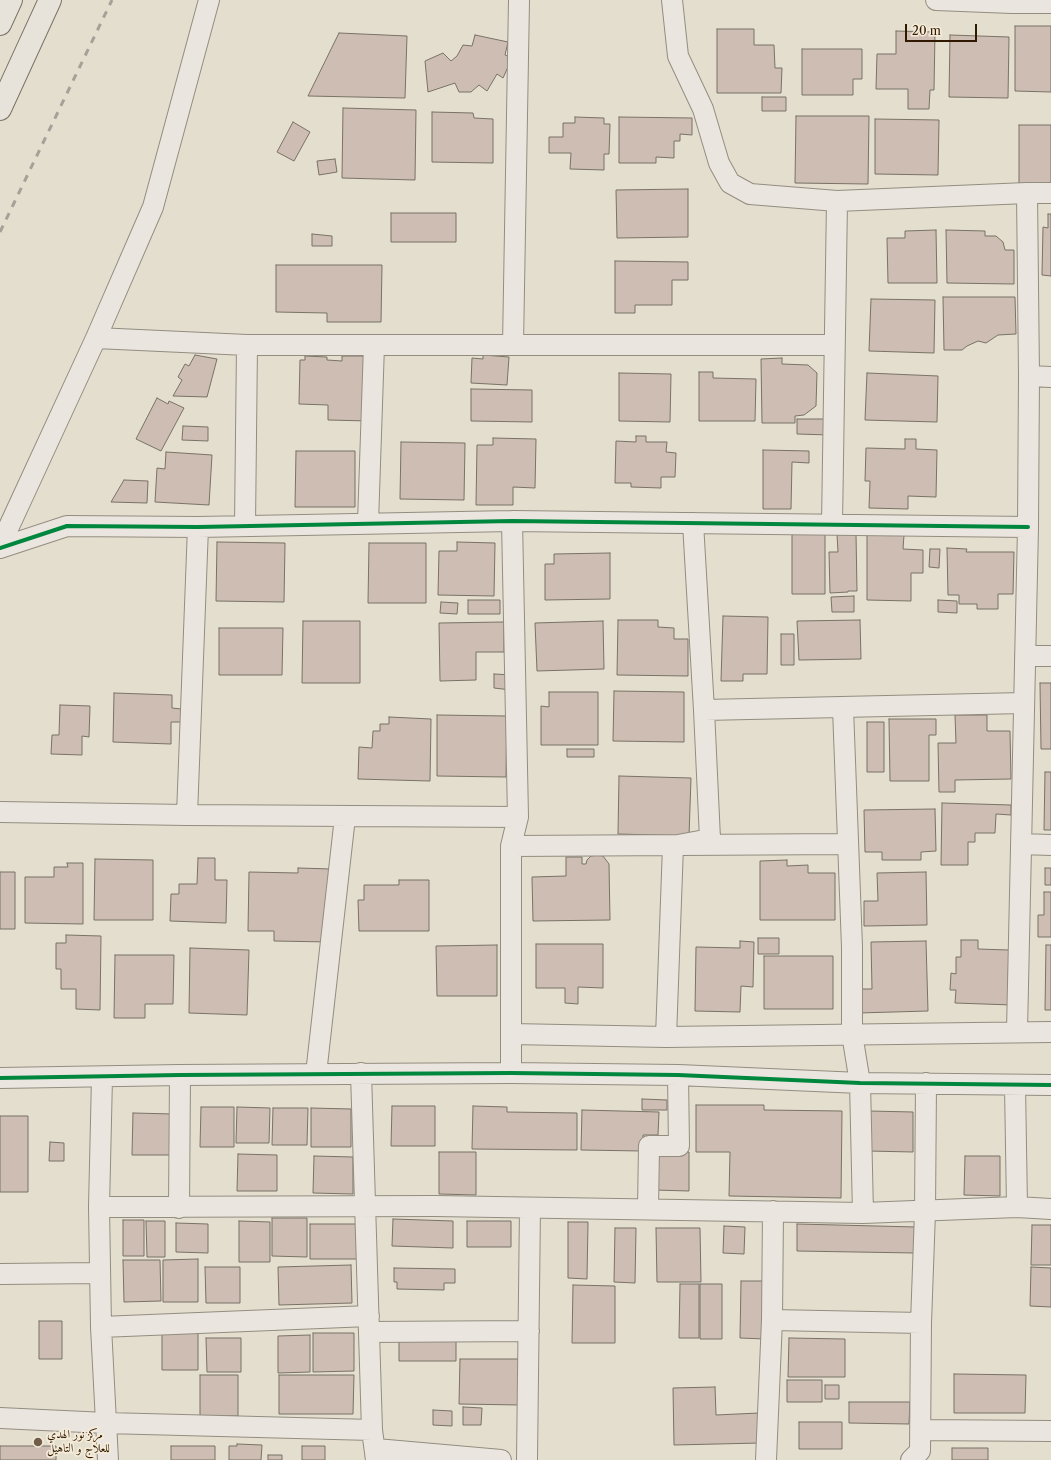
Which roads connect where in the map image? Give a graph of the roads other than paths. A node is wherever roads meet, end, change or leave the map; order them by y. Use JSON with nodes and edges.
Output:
{"nodes":[{"id":1,"x":11,"y":0,"type":"edge"},
{"id":2,"x":50,"y":0,"type":"edge"},
{"id":3,"x":209,"y":0,"type":"edge"},
{"id":4,"x":520,"y":0,"type":"edge"},
{"id":5,"x":672,"y":0,"type":"edge"},
{"id":6,"x":936,"y":0,"type":"edge"},
{"id":7,"x":1012,"y":2,"type":"edge"},
{"id":8,"x":1051,"y":3,"type":"edge"},
{"id":9,"x":0,"y":24,"type":"edge"},
{"id":10,"x":0,"y":109,"type":"edge"},
{"id":11,"x":1027,"y":192,"type":"junction"},
{"id":12,"x":1051,"y":193,"type":"edge"},
{"id":13,"x":837,"y":201,"type":"junction"},
{"id":14,"x":96,"y":338,"type":"junction"},
{"id":15,"x":247,"y":345,"type":"junction"},
{"id":16,"x":374,"y":345,"type":"junction"},
{"id":17,"x":834,"y":345,"type":"junction"},
{"id":18,"x":513,"y":346,"type":"junction"},
{"id":19,"x":1029,"y":376,"type":"junction"},
{"id":20,"x":1051,"y":377,"type":"edge"},
{"id":21,"x":512,"y":522,"type":"junction"},
{"id":22,"x":368,"y":523,"type":"junction"},
{"id":23,"x":693,"y":524,"type":"junction"},
{"id":24,"x":832,"y":524,"type":"junction"},
{"id":25,"x":245,"y":525,"type":"junction"},
{"id":26,"x":198,"y":527,"type":"junction"},
{"id":27,"x":1028,"y":527,"type":"junction"},
{"id":28,"x":0,"y":547,"type":"edge"},
{"id":29,"x":1025,"y":656,"type":"junction"},
{"id":30,"x":1051,"y":656,"type":"edge"},
{"id":31,"x":1024,"y":703,"type":"junction"},
{"id":32,"x":843,"y":708,"type":"junction"},
{"id":33,"x":704,"y":710,"type":"junction"},
{"id":34,"x":0,"y":812,"type":"edge"},
{"id":35,"x":187,"y":815,"type":"junction"},
{"id":36,"x":344,"y":816,"type":"junction"},
{"id":37,"x":518,"y":817,"type":"junction"},
{"id":38,"x":848,"y":844,"type":"junction"},
{"id":39,"x":1021,"y":844,"type":"junction"},
{"id":40,"x":1051,"y":845,"type":"edge"},
{"id":41,"x":511,"y":846,"type":"junction"},
{"id":42,"x":673,"y":846,"type":"junction"},
{"id":43,"x":1018,"y":1032,"type":"junction"},
{"id":44,"x":1051,"y":1032,"type":"edge"},
{"id":45,"x":511,"y":1034,"type":"junction"},
{"id":46,"x":852,"y":1034,"type":"junction"},
{"id":47,"x":666,"y":1037,"type":"junction"},
{"id":48,"x":510,"y":1073,"type":"junction"},
{"id":49,"x":316,"y":1074,"type":"junction"},
{"id":50,"x":361,"y":1074,"type":"junction"},
{"id":51,"x":180,"y":1075,"type":"junction"},
{"id":52,"x":678,"y":1075,"type":"junction"},
{"id":53,"x":102,"y":1077,"type":"junction"},
{"id":54,"x":0,"y":1078,"type":"edge"},
{"id":55,"x":860,"y":1082,"type":"junction"},
{"id":56,"x":926,"y":1083,"type":"junction"},
{"id":57,"x":1051,"y":1084,"type":"edge"},
{"id":58,"x":1015,"y":1085,"type":"junction"},
{"id":59,"x":365,"y":1206,"type":"junction"},
{"id":60,"x":99,"y":1207,"type":"junction"},
{"id":61,"x":179,"y":1208,"type":"junction"},
{"id":62,"x":530,"y":1208,"type":"junction"},
{"id":63,"x":1016,"y":1208,"type":"junction"},
{"id":64,"x":648,"y":1209,"type":"junction"},
{"id":65,"x":1051,"y":1209,"type":"edge"},
{"id":66,"x":773,"y":1211,"type":"junction"},
{"id":67,"x":925,"y":1212,"type":"junction"},
{"id":68,"x":863,"y":1213,"type":"junction"},
{"id":69,"x":100,"y":1273,"type":"junction"},
{"id":70,"x":0,"y":1274,"type":"edge"},
{"id":71,"x":772,"y":1320,"type":"junction"},
{"id":72,"x":921,"y":1323,"type":"junction"},
{"id":73,"x":369,"y":1324,"type":"junction"},
{"id":74,"x":101,"y":1327,"type":"junction"},
{"id":75,"x":529,"y":1331,"type":"junction"},
{"id":76,"x":0,"y":1418,"type":"edge"},
{"id":77,"x":106,"y":1423,"type":"junction"},
{"id":78,"x":921,"y":1430,"type":"junction"},
{"id":79,"x":1051,"y":1431,"type":"edge"},
{"id":80,"x":374,"y":1447,"type":"edge"},
{"id":81,"x":108,"y":1460,"type":"edge"},
{"id":82,"x":501,"y":1460,"type":"edge"},
{"id":83,"x":527,"y":1460,"type":"edge"},
{"id":84,"x":766,"y":1460,"type":"edge"},
{"id":85,"x":911,"y":1460,"type":"edge"}],
"edges":[{"from":1,"to":9,"type":"main road"},
{"from":2,"to":10,"type":"main road"},
{"from":3,"to":14,"type":"street"},
{"from":4,"to":18,"type":"street"},
{"from":5,"to":13,"type":"street"},
{"from":6,"to":7,"type":"street"},
{"from":7,"to":8,"type":"street"},
{"from":11,"to":12,"type":"street"},
{"from":11,"to":13,"type":"street"},
{"from":11,"to":19,"type":"street"},
{"from":13,"to":17,"type":"street"},
{"from":14,"to":15,"type":"street"},
{"from":14,"to":28,"type":"street"},
{"from":15,"to":16,"type":"street"},
{"from":15,"to":25,"type":"street"},
{"from":16,"to":18,"type":"street"},
{"from":16,"to":22,"type":"street"},
{"from":17,"to":18,"type":"street"},
{"from":17,"to":24,"type":"street"},
{"from":19,"to":20,"type":"street"},
{"from":19,"to":27,"type":"street"},
{"from":21,"to":22,"type":"street"},
{"from":21,"to":23,"type":"street"},
{"from":21,"to":37,"type":"street"},
{"from":22,"to":25,"type":"street"},
{"from":23,"to":24,"type":"street"},
{"from":23,"to":33,"type":"street"},
{"from":24,"to":27,"type":"street"},
{"from":25,"to":26,"type":"street"},
{"from":26,"to":28,"type":"street"},
{"from":26,"to":35,"type":"street"},
{"from":27,"to":29,"type":"street"},
{"from":29,"to":30,"type":"street"},
{"from":29,"to":31,"type":"street"},
{"from":31,"to":32,"type":"street"},
{"from":31,"to":39,"type":"street"},
{"from":32,"to":33,"type":"street"},
{"from":32,"to":38,"type":"street"},
{"from":33,"to":42,"type":"street"},
{"from":34,"to":35,"type":"street"},
{"from":35,"to":36,"type":"street"},
{"from":36,"to":37,"type":"street"},
{"from":36,"to":49,"type":"street"},
{"from":37,"to":41,"type":"street"},
{"from":38,"to":42,"type":"street"},
{"from":38,"to":46,"type":"street"},
{"from":39,"to":40,"type":"street"},
{"from":39,"to":43,"type":"street"},
{"from":41,"to":42,"type":"street"},
{"from":41,"to":45,"type":"street"},
{"from":42,"to":47,"type":"street"},
{"from":43,"to":44,"type":"street"},
{"from":43,"to":46,"type":"street"},
{"from":45,"to":47,"type":"street"},
{"from":45,"to":48,"type":"street"},
{"from":46,"to":47,"type":"street"},
{"from":46,"to":55,"type":"street"},
{"from":48,"to":50,"type":"street"},
{"from":48,"to":52,"type":"street"},
{"from":49,"to":50,"type":"street"},
{"from":49,"to":51,"type":"street"},
{"from":50,"to":59,"type":"street"},
{"from":51,"to":53,"type":"street"},
{"from":51,"to":61,"type":"street"},
{"from":52,"to":55,"type":"street"},
{"from":52,"to":64,"type":"street"},
{"from":53,"to":54,"type":"street"},
{"from":53,"to":60,"type":"street"},
{"from":55,"to":56,"type":"street"},
{"from":55,"to":68,"type":"street"},
{"from":56,"to":58,"type":"street"},
{"from":56,"to":67,"type":"street"},
{"from":57,"to":58,"type":"street"},
{"from":58,"to":63,"type":"street"},
{"from":59,"to":61,"type":"street"},
{"from":59,"to":62,"type":"street"},
{"from":59,"to":73,"type":"street"},
{"from":60,"to":61,"type":"street"},
{"from":60,"to":69,"type":"street"},
{"from":62,"to":64,"type":"street"},
{"from":62,"to":75,"type":"street"},
{"from":63,"to":65,"type":"street"},
{"from":63,"to":67,"type":"street"},
{"from":64,"to":66,"type":"street"},
{"from":66,"to":68,"type":"street"},
{"from":66,"to":71,"type":"street"},
{"from":67,"to":68,"type":"street"},
{"from":67,"to":72,"type":"street"},
{"from":69,"to":70,"type":"street"},
{"from":69,"to":74,"type":"street"},
{"from":71,"to":72,"type":"street"},
{"from":71,"to":84,"type":"street"},
{"from":72,"to":78,"type":"street"},
{"from":73,"to":74,"type":"street"},
{"from":73,"to":75,"type":"street"},
{"from":73,"to":80,"type":"street"},
{"from":74,"to":77,"type":"street"},
{"from":75,"to":83,"type":"street"},
{"from":76,"to":77,"type":"street"},
{"from":77,"to":80,"type":"street"},
{"from":77,"to":81,"type":"street"},
{"from":78,"to":79,"type":"street"},
{"from":78,"to":85,"type":"street"},
{"from":80,"to":82,"type":"street"}]}
